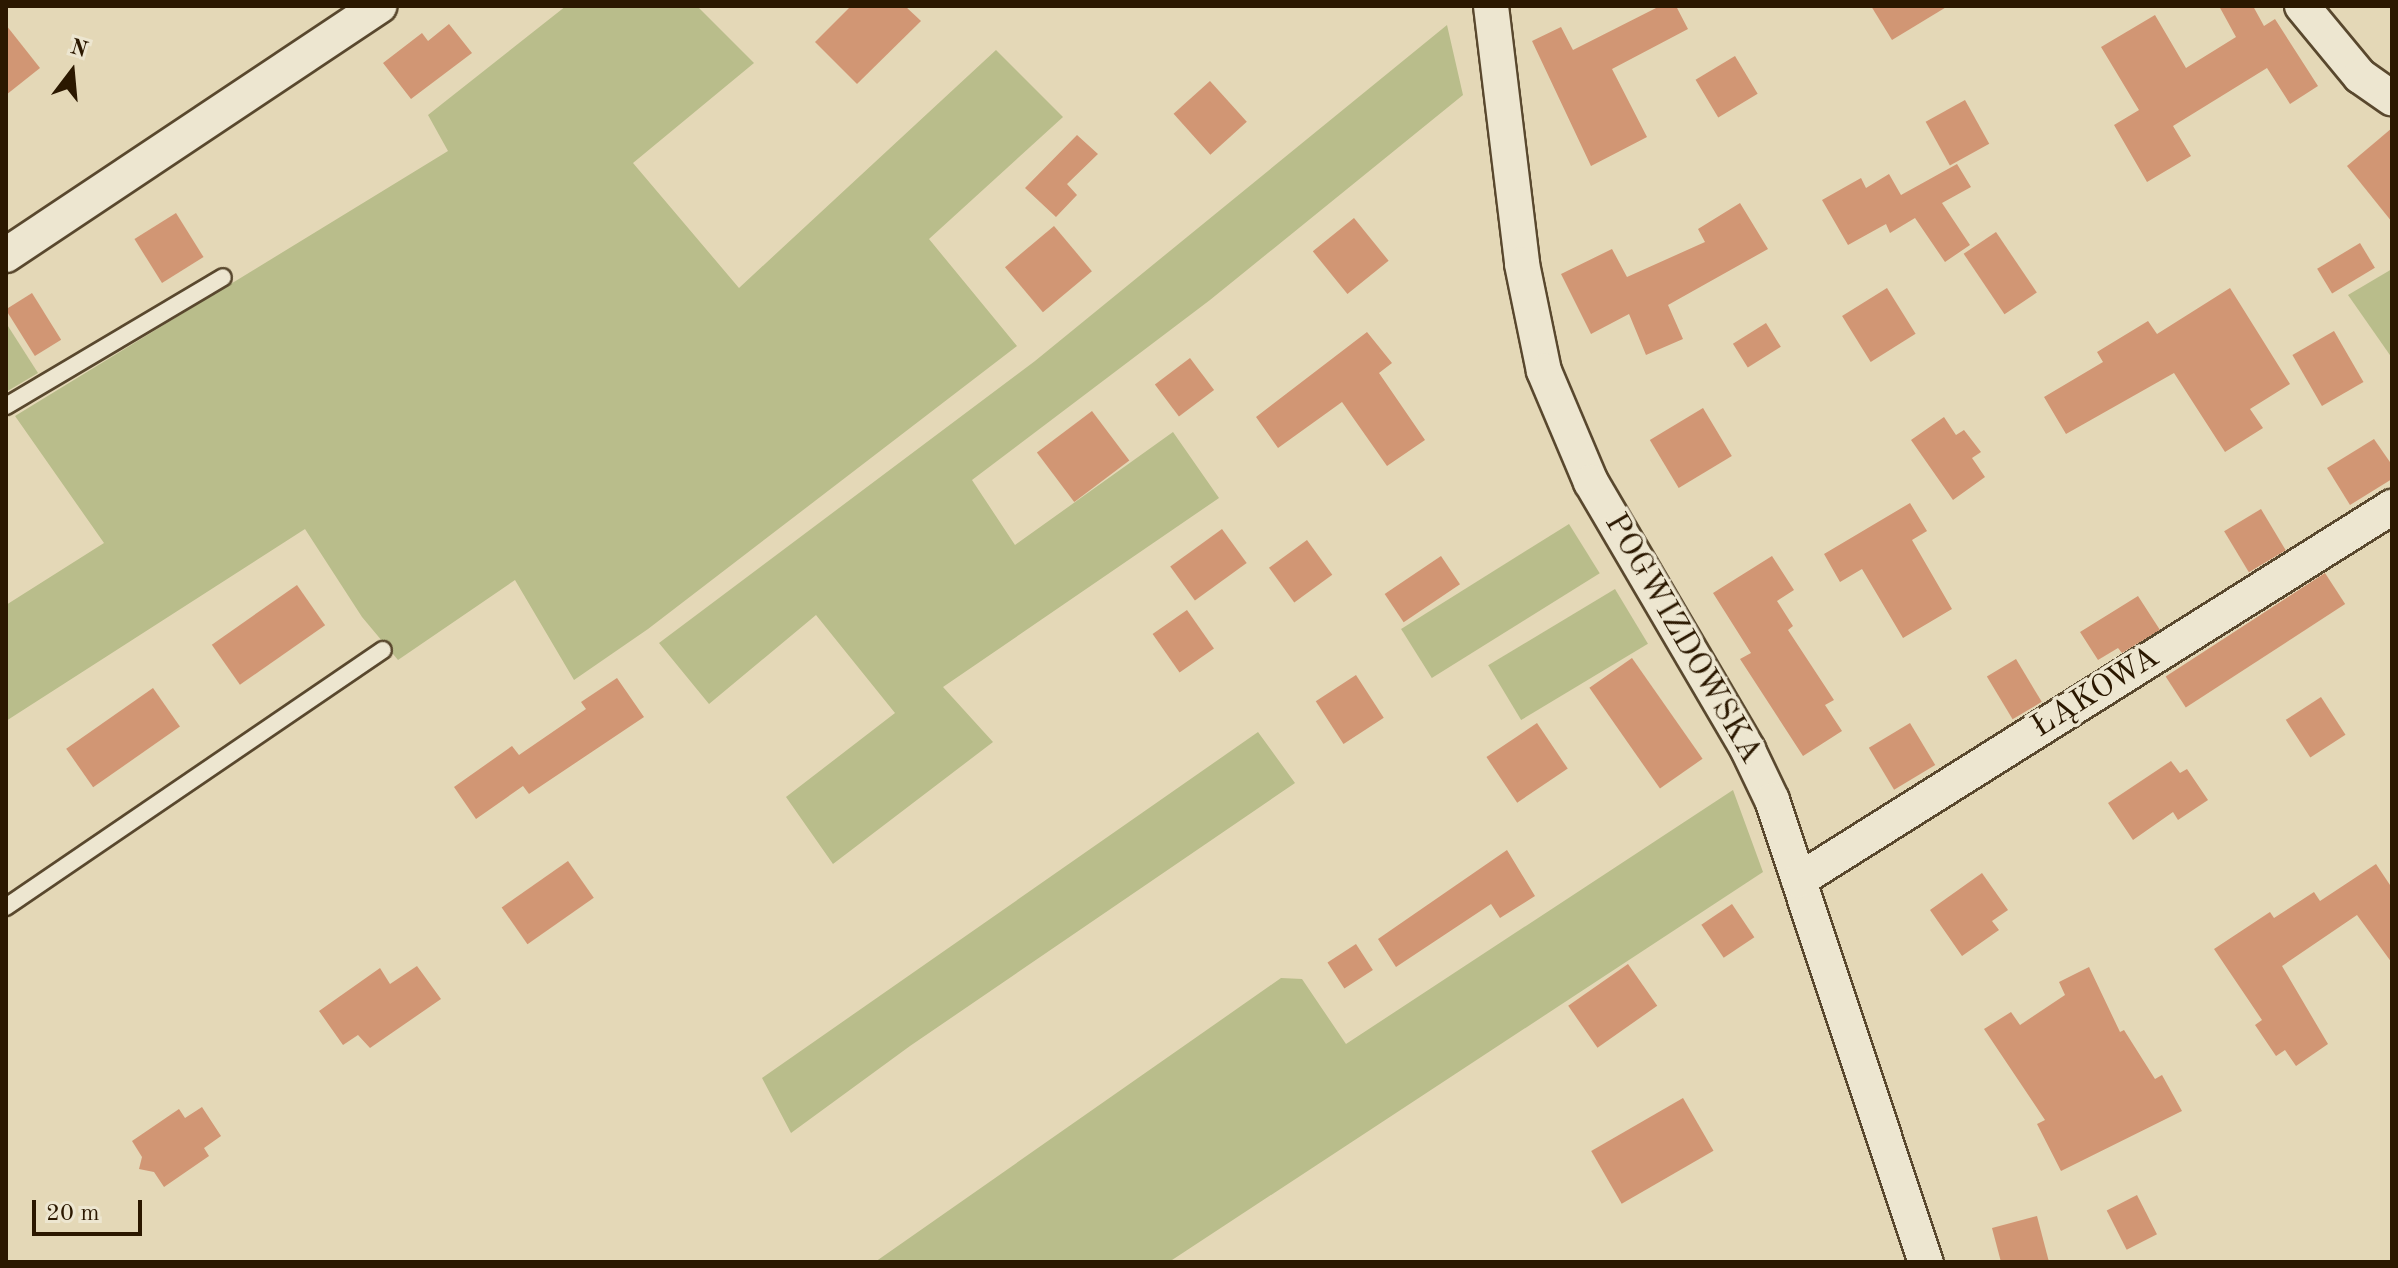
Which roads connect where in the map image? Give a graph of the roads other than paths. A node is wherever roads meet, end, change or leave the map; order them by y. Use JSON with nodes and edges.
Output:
{"nodes":[{"id":1,"x":380,"y":6,"type":"edge"},
{"id":2,"x":1491,"y":6,"type":"edge"},
{"id":3,"x":2302,"y":6,"type":"edge"},
{"id":4,"x":2392,"y":98,"type":"edge"},
{"id":5,"x":6,"y":255,"type":"edge"},
{"id":6,"x":223,"y":277,"type":"dead end"},
{"id":7,"x":6,"y":406,"type":"edge"},
{"id":8,"x":2392,"y":507,"type":"edge"},
{"id":9,"x":383,"y":650,"type":"dead end"},
{"id":10,"x":1799,"y":880,"type":"junction"},
{"id":11,"x":6,"y":907,"type":"edge"},
{"id":12,"x":1926,"y":1262,"type":"edge"}],
"edges":[{"from":1,"to":5,"type":"street"},
{"from":2,"to":10,"type":"street","name":"POGWIZDOWSKA"},
{"from":3,"to":4,"type":"street"},
{"from":6,"to":7,"type":"lane"},
{"from":8,"to":10,"type":"street","name":"ŁĄKOWA"},
{"from":9,"to":11,"type":"lane"},
{"from":10,"to":12,"type":"street","name":"POGWIZDOWSKA"}]}
